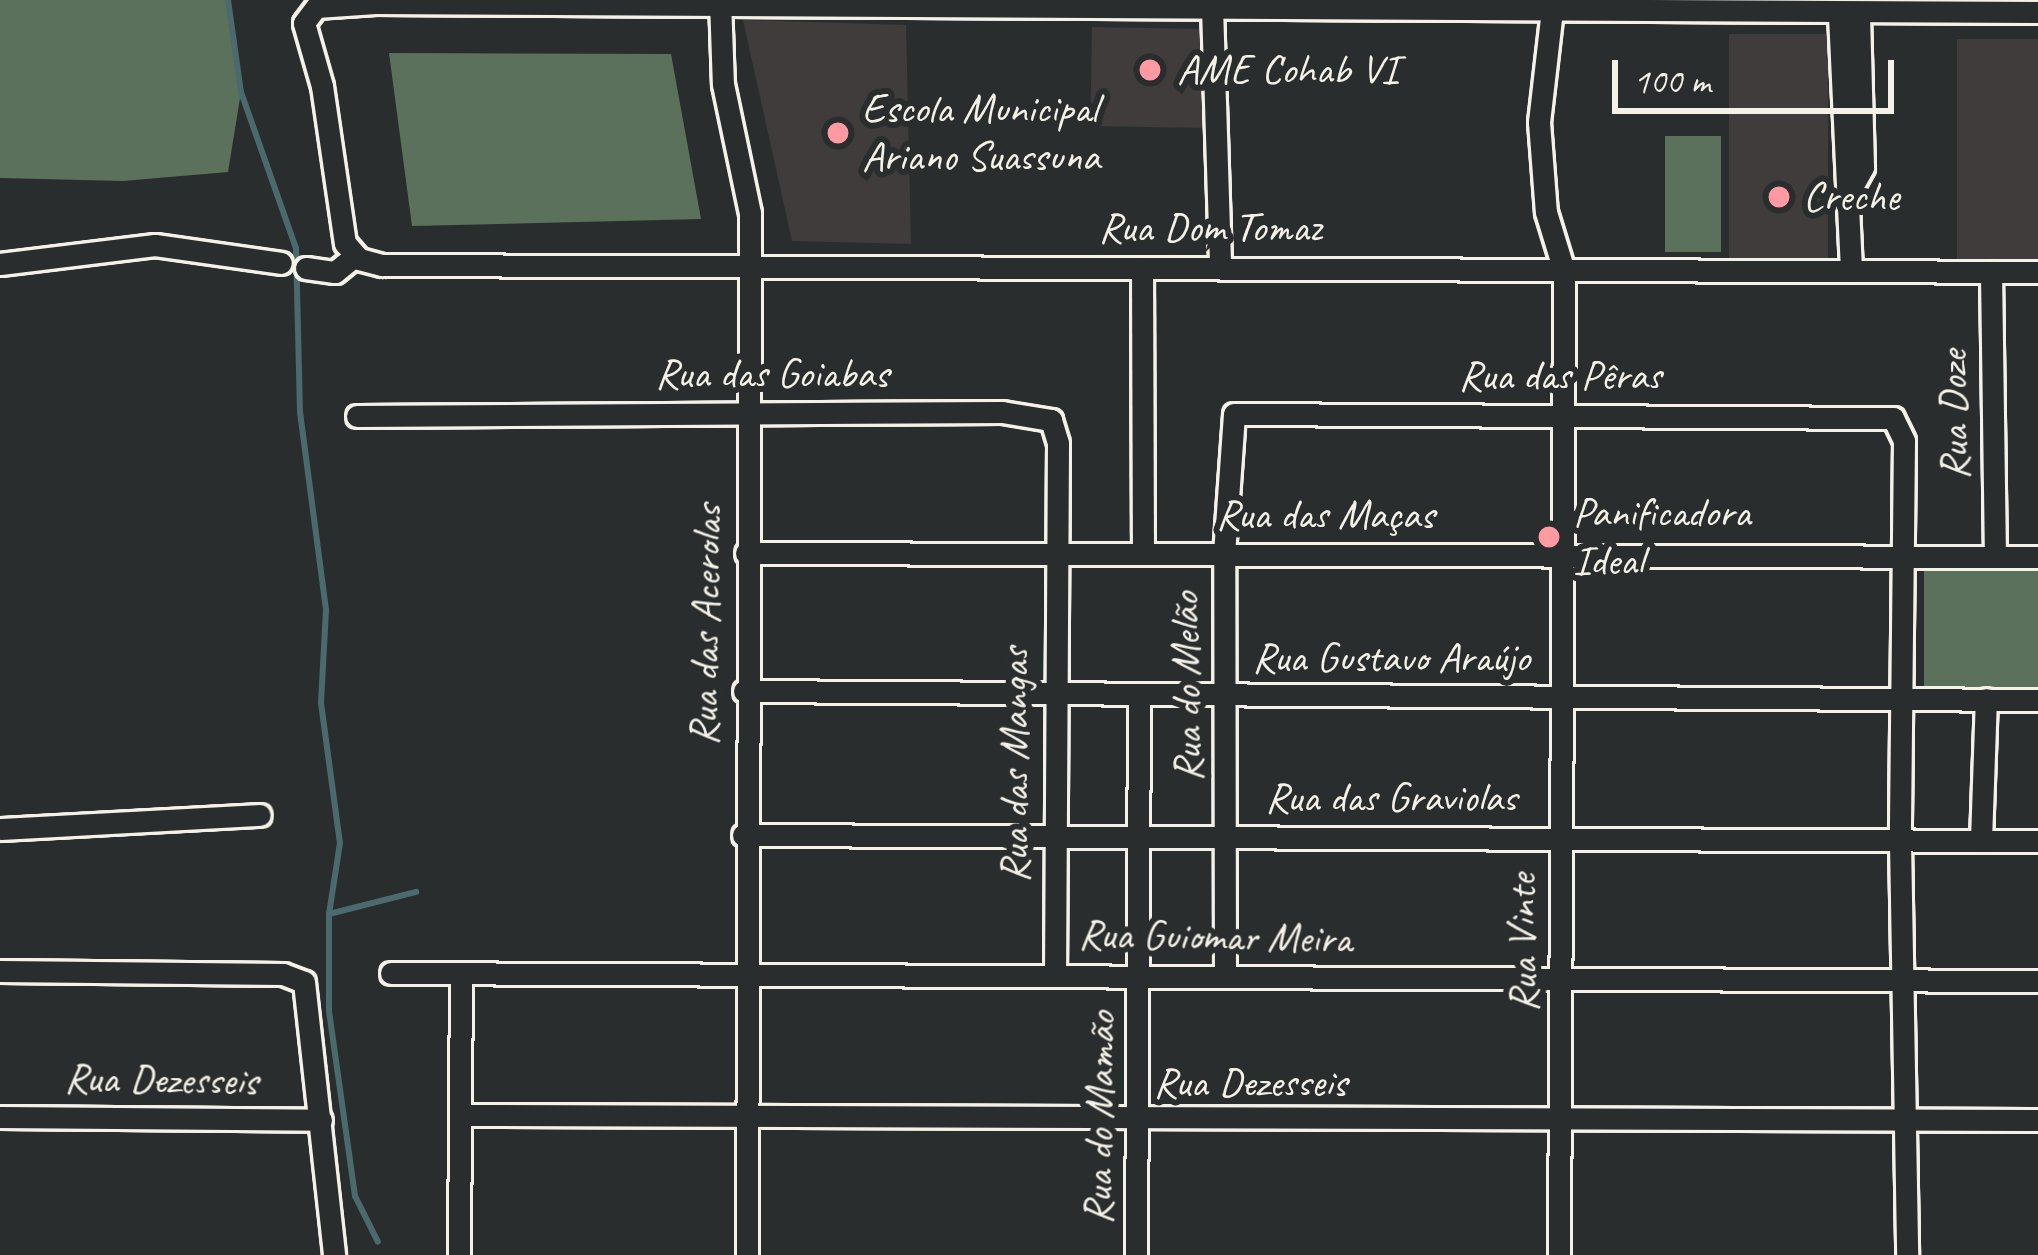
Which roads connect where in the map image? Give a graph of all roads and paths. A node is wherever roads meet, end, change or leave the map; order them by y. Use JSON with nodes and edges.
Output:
{"nodes":[{"id":1,"x":375,"y":1,"type":"edge"},
{"id":2,"x":720,"y":2,"type":"edge"},
{"id":3,"x":1143,"y":4,"type":"edge"},
{"id":4,"x":1553,"y":5,"type":"edge"},
{"id":5,"x":1989,"y":6,"type":"edge"},
{"id":6,"x":1212,"y":7,"type":"junction"},
{"id":7,"x":2038,"y":12,"type":"edge"},
{"id":8,"x":1849,"y":14,"type":"junction"},
{"id":9,"x":355,"y":256,"type":"junction"},
{"id":10,"x":281,"y":263,"type":"dead end"},
{"id":11,"x":0,"y":264,"type":"edge"},
{"id":12,"x":751,"y":266,"type":"junction"},
{"id":13,"x":306,"y":268,"type":"dead end"},
{"id":14,"x":1142,"y":268,"type":"junction"},
{"id":15,"x":1220,"y":268,"type":"junction"},
{"id":16,"x":1564,"y":271,"type":"junction"},
{"id":17,"x":1851,"y":271,"type":"junction"},
{"id":18,"x":1991,"y":272,"type":"junction"},
{"id":19,"x":2038,"y":272,"type":"edge"},
{"id":20,"x":1247,"y":412,"type":"joint"},
{"id":21,"x":748,"y":413,"type":"junction"},
{"id":22,"x":357,"y":416,"type":"dead end"},
{"id":23,"x":1563,"y":416,"type":"junction"},
{"id":24,"x":1143,"y":551,"type":"junction"},
{"id":25,"x":746,"y":553,"type":"junction"},
{"id":26,"x":1055,"y":554,"type":"junction"},
{"id":27,"x":1224,"y":554,"type":"junction"},
{"id":28,"x":1564,"y":556,"type":"junction"},
{"id":29,"x":1995,"y":556,"type":"junction"},
{"id":30,"x":2038,"y":557,"type":"edge"},
{"id":31,"x":1904,"y":558,"type":"junction"},
{"id":32,"x":745,"y":691,"type":"junction"},
{"id":33,"x":1052,"y":693,"type":"junction"},
{"id":34,"x":1138,"y":695,"type":"junction"},
{"id":35,"x":1904,"y":695,"type":"junction"},
{"id":36,"x":1229,"y":696,"type":"junction"},
{"id":37,"x":1562,"y":698,"type":"junction"},
{"id":38,"x":1986,"y":699,"type":"junction"},
{"id":39,"x":2038,"y":700,"type":"edge"},
{"id":40,"x":260,"y":815,"type":"dead end"},
{"id":41,"x":0,"y":829,"type":"edge"},
{"id":42,"x":743,"y":835,"type":"junction"},
{"id":43,"x":1053,"y":835,"type":"junction"},
{"id":44,"x":1138,"y":835,"type":"junction"},
{"id":45,"x":1227,"y":836,"type":"junction"},
{"id":46,"x":1561,"y":838,"type":"junction"},
{"id":47,"x":1982,"y":840,"type":"junction"},
{"id":48,"x":1900,"y":842,"type":"junction"},
{"id":49,"x":2038,"y":842,"type":"edge"},
{"id":50,"x":0,"y":971,"type":"edge"},
{"id":51,"x":1141,"y":972,"type":"junction"},
{"id":52,"x":391,"y":973,"type":"dead end"},
{"id":53,"x":1055,"y":974,"type":"junction"},
{"id":54,"x":1225,"y":975,"type":"junction"},
{"id":55,"x":461,"y":976,"type":"junction"},
{"id":56,"x":744,"y":978,"type":"junction"},
{"id":57,"x":1904,"y":981,"type":"junction"},
{"id":58,"x":2038,"y":981,"type":"edge"},
{"id":59,"x":1563,"y":982,"type":"junction"},
{"id":60,"x":463,"y":1115,"type":"junction"},
{"id":61,"x":0,"y":1117,"type":"edge"},
{"id":62,"x":745,"y":1118,"type":"junction"},
{"id":63,"x":321,"y":1120,"type":"junction"},
{"id":64,"x":1903,"y":1120,"type":"junction"},
{"id":65,"x":2038,"y":1120,"type":"edge"},
{"id":66,"x":1139,"y":1122,"type":"junction"},
{"id":67,"x":1564,"y":1122,"type":"junction"},
{"id":68,"x":334,"y":1255,"type":"edge"},
{"id":69,"x":459,"y":1255,"type":"edge"},
{"id":70,"x":747,"y":1255,"type":"edge"},
{"id":71,"x":1136,"y":1255,"type":"edge"},
{"id":72,"x":1559,"y":1255,"type":"edge"},
{"id":73,"x":1907,"y":1255,"type":"edge"}],
"edges":[{"from":1,"to":2,"type":"street"},
{"from":1,"to":9,"type":"street"},
{"from":2,"to":3,"type":"street"},
{"from":2,"to":12,"type":"street","name":"Rua das Acerolas"},
{"from":3,"to":6,"type":"street"},
{"from":4,"to":6,"type":"street"},
{"from":4,"to":8,"type":"street"},
{"from":4,"to":16,"type":"street","name":"Rua Vinte"},
{"from":5,"to":7,"type":"street"},
{"from":5,"to":8,"type":"street"},
{"from":6,"to":15,"type":"street"},
{"from":8,"to":17,"type":"street"},
{"from":9,"to":12,"type":"street","name":"Rua Dom Tomaz"},
{"from":9,"to":13,"type":"street"},
{"from":10,"to":11,"type":"street"},
{"from":12,"to":14,"type":"street","name":"Rua Dom Tomaz"},
{"from":12,"to":21,"type":"street","name":"Rua das Acerolas"},
{"from":14,"to":15,"type":"street","name":"Rua Dom Tomaz"},
{"from":14,"to":24,"type":"street"},
{"from":15,"to":16,"type":"street","name":"Rua Dom Tomaz"},
{"from":16,"to":17,"type":"street","name":"Rua Dom Tomaz"},
{"from":16,"to":23,"type":"street","name":"Rua Vinte"},
{"from":17,"to":18,"type":"street","name":"Rua Dom Tomaz"},
{"from":18,"to":19,"type":"street","name":"Rua Dom Tomaz"},
{"from":18,"to":29,"type":"street","name":"Rua Doze"},
{"from":20,"to":23,"type":"street","name":"Rua das Pêras"},
{"from":20,"to":27,"type":"street","name":"Rua do Melão"},
{"from":21,"to":22,"type":"street","name":"Rua das Goiabas"},
{"from":21,"to":25,"type":"street","name":"Rua das Acerolas"},
{"from":21,"to":26,"type":"street","name":"Rua das Goiabas"},
{"from":23,"to":28,"type":"street","name":"Rua Vinte"},
{"from":23,"to":31,"type":"street","name":"Rua das Pêras"},
{"from":24,"to":26,"type":"street","name":"Rua das Maças"},
{"from":24,"to":27,"type":"street","name":"Rua das Maças"},
{"from":25,"to":26,"type":"street","name":"Rua das Maças"},
{"from":25,"to":32,"type":"street","name":"Rua das Acerolas"},
{"from":26,"to":33,"type":"street","name":"Rua das Mangas"},
{"from":27,"to":28,"type":"street","name":"Rua das Maças"},
{"from":27,"to":36,"type":"street","name":"Rua do Melão"},
{"from":28,"to":31,"type":"street","name":"Rua das Maças"},
{"from":28,"to":37,"type":"street","name":"Rua Vinte"},
{"from":29,"to":30,"type":"street"},
{"from":29,"to":31,"type":"street","name":"Rua das Maças"},
{"from":31,"to":35,"type":"street"},
{"from":32,"to":33,"type":"street","name":"Rua Gustavo Araújo"},
{"from":32,"to":42,"type":"street","name":"Rua das Acerolas"},
{"from":33,"to":34,"type":"street","name":"Rua Gustavo Araújo"},
{"from":33,"to":43,"type":"street","name":"Rua das Mangas"},
{"from":34,"to":36,"type":"street","name":"Rua Gustavo Araújo"},
{"from":34,"to":44,"type":"street","name":"Rua do Mamão"},
{"from":35,"to":37,"type":"street","name":"Rua Gustavo Araújo"},
{"from":35,"to":38,"type":"street","name":"Rua Gustavo Araújo"},
{"from":35,"to":48,"type":"street"},
{"from":36,"to":37,"type":"street","name":"Rua Gustavo Araújo"},
{"from":36,"to":45,"type":"street","name":"Rua do Melão"},
{"from":37,"to":46,"type":"street","name":"Rua Vinte"},
{"from":38,"to":39,"type":"street","name":"Rua Gustavo Araújo"},
{"from":38,"to":47,"type":"street"},
{"from":40,"to":41,"type":"street"},
{"from":42,"to":43,"type":"street","name":"Rua das Graviolas"},
{"from":42,"to":56,"type":"street","name":"Rua das Acerolas"},
{"from":43,"to":44,"type":"street","name":"Rua das Graviolas"},
{"from":43,"to":53,"type":"street","name":"Rua das Mangas"},
{"from":44,"to":45,"type":"street","name":"Rua das Graviolas"},
{"from":44,"to":51,"type":"street","name":"Rua do Mamão"},
{"from":45,"to":46,"type":"street","name":"Rua das Graviolas"},
{"from":45,"to":54,"type":"street","name":"Rua do Melão"},
{"from":46,"to":48,"type":"street","name":"Rua das Graviolas"},
{"from":46,"to":59,"type":"street","name":"Rua Vinte"},
{"from":47,"to":48,"type":"street","name":"Rua das Graviolas"},
{"from":47,"to":49,"type":"street","name":"Rua das Graviolas"},
{"from":48,"to":57,"type":"street"},
{"from":50,"to":63,"type":"street"},
{"from":51,"to":53,"type":"street","name":"Rua Guiomar Meira"},
{"from":51,"to":54,"type":"street","name":"Rua Guiomar Meira"},
{"from":51,"to":66,"type":"street","name":"Rua do Mamão"},
{"from":52,"to":55,"type":"street","name":"Rua Guiomar Meira"},
{"from":53,"to":56,"type":"street","name":"Rua Guiomar Meira"},
{"from":54,"to":59,"type":"street","name":"Rua Guiomar Meira"},
{"from":55,"to":56,"type":"street","name":"Rua Guiomar Meira"},
{"from":55,"to":60,"type":"street"},
{"from":56,"to":62,"type":"street","name":"Rua das Acerolas"},
{"from":57,"to":58,"type":"street","name":"Rua Guiomar Meira"},
{"from":57,"to":59,"type":"street","name":"Rua Guiomar Meira"},
{"from":57,"to":64,"type":"street"},
{"from":59,"to":67,"type":"street","name":"Rua Vinte"},
{"from":60,"to":62,"type":"street","name":"Rua Dezesseis"},
{"from":60,"to":69,"type":"street"},
{"from":61,"to":63,"type":"street","name":"Rua Dezesseis"},
{"from":62,"to":66,"type":"street","name":"Rua Dezesseis"},
{"from":62,"to":70,"type":"street","name":"Rua das Acerolas"},
{"from":63,"to":68,"type":"street"},
{"from":64,"to":65,"type":"street","name":"Rua Dezesseis"},
{"from":64,"to":67,"type":"street","name":"Rua Dezesseis"},
{"from":64,"to":73,"type":"street"},
{"from":66,"to":67,"type":"street","name":"Rua Dezesseis"},
{"from":66,"to":71,"type":"street","name":"Rua do Mamão"},
{"from":67,"to":72,"type":"street","name":"Rua Vinte"}]}
